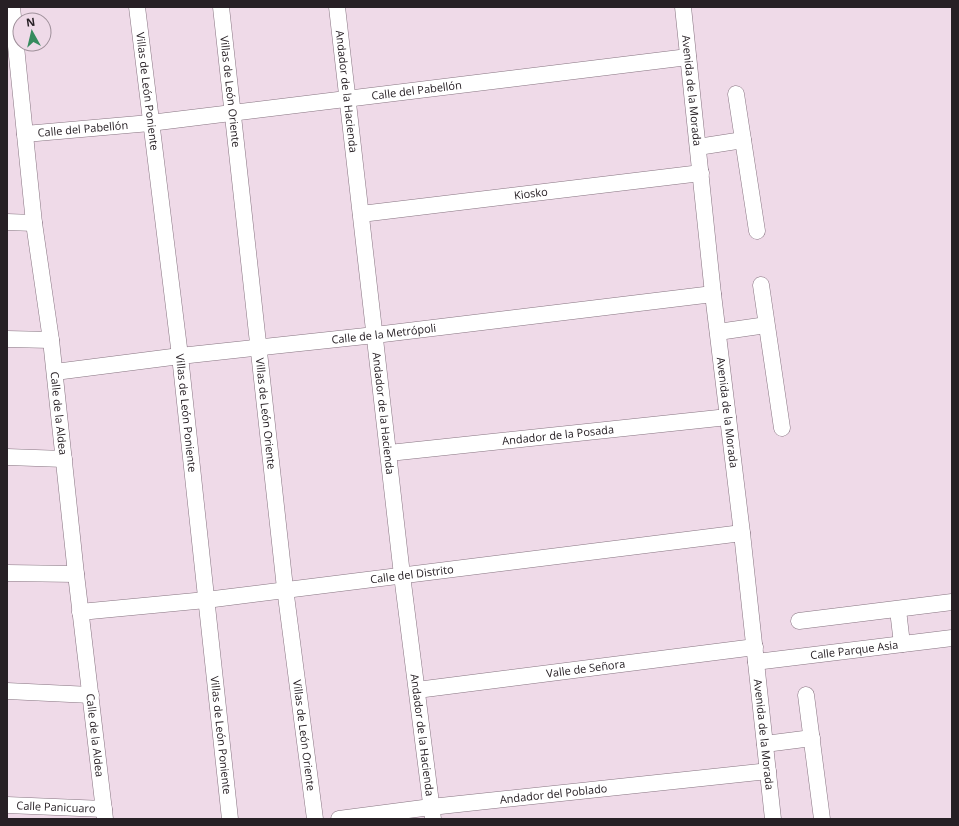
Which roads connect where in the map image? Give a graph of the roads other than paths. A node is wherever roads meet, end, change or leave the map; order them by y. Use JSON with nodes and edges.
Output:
{"nodes":[{"id":1,"x":12,"y":7,"type":"edge"},
{"id":2,"x":137,"y":7,"type":"edge"},
{"id":3,"x":221,"y":7,"type":"edge"},
{"id":4,"x":337,"y":7,"type":"edge"},
{"id":5,"x":683,"y":7,"type":"edge"},
{"id":6,"x":688,"y":57,"type":"junction"},
{"id":7,"x":736,"y":94,"type":"dead end"},
{"id":8,"x":348,"y":98,"type":"junction"},
{"id":9,"x":14,"y":105,"type":"edge"},
{"id":10,"x":233,"y":113,"type":"junction"},
{"id":11,"x":150,"y":123,"type":"junction"},
{"id":12,"x":25,"y":134,"type":"junction"},
{"id":13,"x":743,"y":140,"type":"junction"},
{"id":14,"x":698,"y":147,"type":"junction"},
{"id":15,"x":701,"y":173,"type":"junction"},
{"id":16,"x":361,"y":214,"type":"junction"},
{"id":17,"x":7,"y":222,"type":"edge"},
{"id":18,"x":34,"y":223,"type":"junction"},
{"id":19,"x":757,"y":230,"type":"dead end"},
{"id":20,"x":761,"y":286,"type":"dead end"},
{"id":21,"x":713,"y":294,"type":"junction"},
{"id":22,"x":766,"y":325,"type":"junction"},
{"id":23,"x":718,"y":332,"type":"junction"},
{"id":24,"x":375,"y":335,"type":"junction"},
{"id":25,"x":7,"y":339,"type":"edge"},
{"id":26,"x":51,"y":340,"type":"junction"},
{"id":27,"x":260,"y":346,"type":"junction"},
{"id":28,"x":180,"y":356,"type":"junction"},
{"id":29,"x":54,"y":372,"type":"junction"},
{"id":30,"x":728,"y":417,"type":"junction"},
{"id":31,"x":782,"y":428,"type":"dead end"},
{"id":32,"x":388,"y":453,"type":"junction"},
{"id":33,"x":7,"y":457,"type":"edge"},
{"id":34,"x":64,"y":459,"type":"junction"},
{"id":35,"x":742,"y":533,"type":"junction"},
{"id":36,"x":7,"y":573,"type":"edge"},
{"id":37,"x":76,"y":574,"type":"junction"},
{"id":38,"x":402,"y":575,"type":"junction"},
{"id":39,"x":285,"y":588,"type":"junction"},
{"id":40,"x":206,"y":600,"type":"junction"},
{"id":41,"x":952,"y":602,"type":"edge"},
{"id":42,"x":898,"y":610,"type":"junction"},
{"id":43,"x":80,"y":612,"type":"junction"},
{"id":44,"x":799,"y":621,"type":"dead end"},
{"id":45,"x":952,"y":638,"type":"edge"},
{"id":46,"x":902,"y":644,"type":"junction"},
{"id":47,"x":756,"y":655,"type":"junction"},
{"id":48,"x":417,"y":690,"type":"junction"},
{"id":49,"x":7,"y":691,"type":"edge"},
{"id":50,"x":806,"y":694,"type":"dead end"},
{"id":51,"x":92,"y":695,"type":"junction"},
{"id":52,"x":812,"y":738,"type":"junction"},
{"id":53,"x":765,"y":744,"type":"junction"},
{"id":54,"x":768,"y":771,"type":"junction"},
{"id":55,"x":7,"y":805,"type":"edge"},
{"id":56,"x":432,"y":813,"type":"edge"},
{"id":57,"x":105,"y":814,"type":"edge"},
{"id":58,"x":230,"y":819,"type":"edge"},
{"id":59,"x":315,"y":819,"type":"edge"},
{"id":60,"x":340,"y":819,"type":"edge"},
{"id":61,"x":773,"y":819,"type":"edge"},
{"id":62,"x":822,"y":819,"type":"edge"}],
"edges":[{"from":1,"to":9,"type":"street","name":"Calle de la Aldea"},
{"from":2,"to":11,"type":"street","name":"Villas de León Poniente"},
{"from":3,"to":10,"type":"street","name":"Villas de León Oriente"},
{"from":4,"to":8,"type":"street","name":"Andador de la Hacienda"},
{"from":5,"to":6,"type":"street","name":"Avenida de la Morada"},
{"from":6,"to":8,"type":"street","name":"Calle del Pabellón"},
{"from":6,"to":14,"type":"street","name":"Avenida de la Morada"},
{"from":7,"to":13,"type":"street"},
{"from":8,"to":10,"type":"street","name":"Calle del Pabellón"},
{"from":8,"to":16,"type":"street","name":"Andador de la Hacienda"},
{"from":9,"to":12,"type":"street","name":"Calle de la Aldea"},
{"from":10,"to":11,"type":"street","name":"Calle del Pabellón"},
{"from":10,"to":27,"type":"street","name":"Villas de León Oriente"},
{"from":11,"to":12,"type":"street","name":"Calle del Pabellón"},
{"from":11,"to":28,"type":"street","name":"Villas de León Poniente"},
{"from":12,"to":18,"type":"street","name":"Calle de la Aldea"},
{"from":13,"to":14,"type":"street"},
{"from":13,"to":19,"type":"street"},
{"from":14,"to":15,"type":"street","name":"Avenida de la Morada"},
{"from":15,"to":16,"type":"street","name":"Kiosko"},
{"from":15,"to":21,"type":"street","name":"Avenida de la Morada"},
{"from":16,"to":24,"type":"street","name":"Andador de la Hacienda"},
{"from":17,"to":18,"type":"street"},
{"from":18,"to":26,"type":"street","name":"Calle de la Aldea"},
{"from":20,"to":22,"type":"street"},
{"from":21,"to":23,"type":"street","name":"Avenida de la Morada"},
{"from":21,"to":24,"type":"street","name":"Calle de la Metrópoli"},
{"from":22,"to":23,"type":"street"},
{"from":22,"to":31,"type":"street"},
{"from":23,"to":30,"type":"street","name":"Avenida de la Morada"},
{"from":24,"to":27,"type":"street","name":"Calle de la Metrópoli"},
{"from":24,"to":32,"type":"street","name":"Andador de la Hacienda"},
{"from":25,"to":26,"type":"street"},
{"from":26,"to":29,"type":"street","name":"Calle de la Aldea"},
{"from":27,"to":28,"type":"street","name":"Calle de la Metrópoli"},
{"from":27,"to":39,"type":"street","name":"Villas de León Oriente"},
{"from":28,"to":29,"type":"street","name":"Calle de la Metrópoli"},
{"from":28,"to":40,"type":"street","name":"Villas de León Poniente"},
{"from":29,"to":34,"type":"street","name":"Calle de la Aldea"},
{"from":30,"to":32,"type":"street","name":"Andador de la Posada"},
{"from":30,"to":35,"type":"street","name":"Avenida de la Morada"},
{"from":32,"to":38,"type":"street","name":"Andador de la Hacienda"},
{"from":33,"to":34,"type":"street"},
{"from":34,"to":37,"type":"street","name":"Calle de la Aldea"},
{"from":35,"to":38,"type":"street","name":"Calle del Distrito"},
{"from":35,"to":47,"type":"street","name":"Avenida de la Morada"},
{"from":36,"to":37,"type":"street"},
{"from":37,"to":43,"type":"street","name":"Calle de la Aldea"},
{"from":38,"to":39,"type":"street","name":"Calle del Distrito"},
{"from":38,"to":48,"type":"street","name":"Andador de la Hacienda"},
{"from":39,"to":40,"type":"street","name":"Calle del Distrito"},
{"from":39,"to":59,"type":"street","name":"Villas de León Oriente"},
{"from":40,"to":43,"type":"street","name":"Calle del Distrito"},
{"from":40,"to":58,"type":"street","name":"Villas de León Poniente"},
{"from":41,"to":42,"type":"street"},
{"from":42,"to":44,"type":"street"},
{"from":42,"to":46,"type":"street"},
{"from":43,"to":51,"type":"street","name":"Calle de la Aldea"},
{"from":45,"to":46,"type":"street","name":"Calle Parque Asia"},
{"from":46,"to":47,"type":"street","name":"Calle Parque Asia"},
{"from":47,"to":48,"type":"street","name":"Valle de Señora"},
{"from":47,"to":53,"type":"street","name":"Avenida de la Morada"},
{"from":48,"to":56,"type":"street","name":"Andador de la Hacienda"},
{"from":49,"to":51,"type":"street"},
{"from":50,"to":52,"type":"street"},
{"from":51,"to":57,"type":"street","name":"Calle de la Aldea"},
{"from":52,"to":53,"type":"street"},
{"from":52,"to":62,"type":"street"},
{"from":53,"to":54,"type":"street","name":"Avenida de la Morada"},
{"from":54,"to":56,"type":"street","name":"Andador del Poblado"},
{"from":54,"to":61,"type":"street","name":"Avenida de la Morada"},
{"from":55,"to":57,"type":"street","name":"Calle Panicuaro"},
{"from":56,"to":60,"type":"street","name":"Andador del Poblado"}]}
